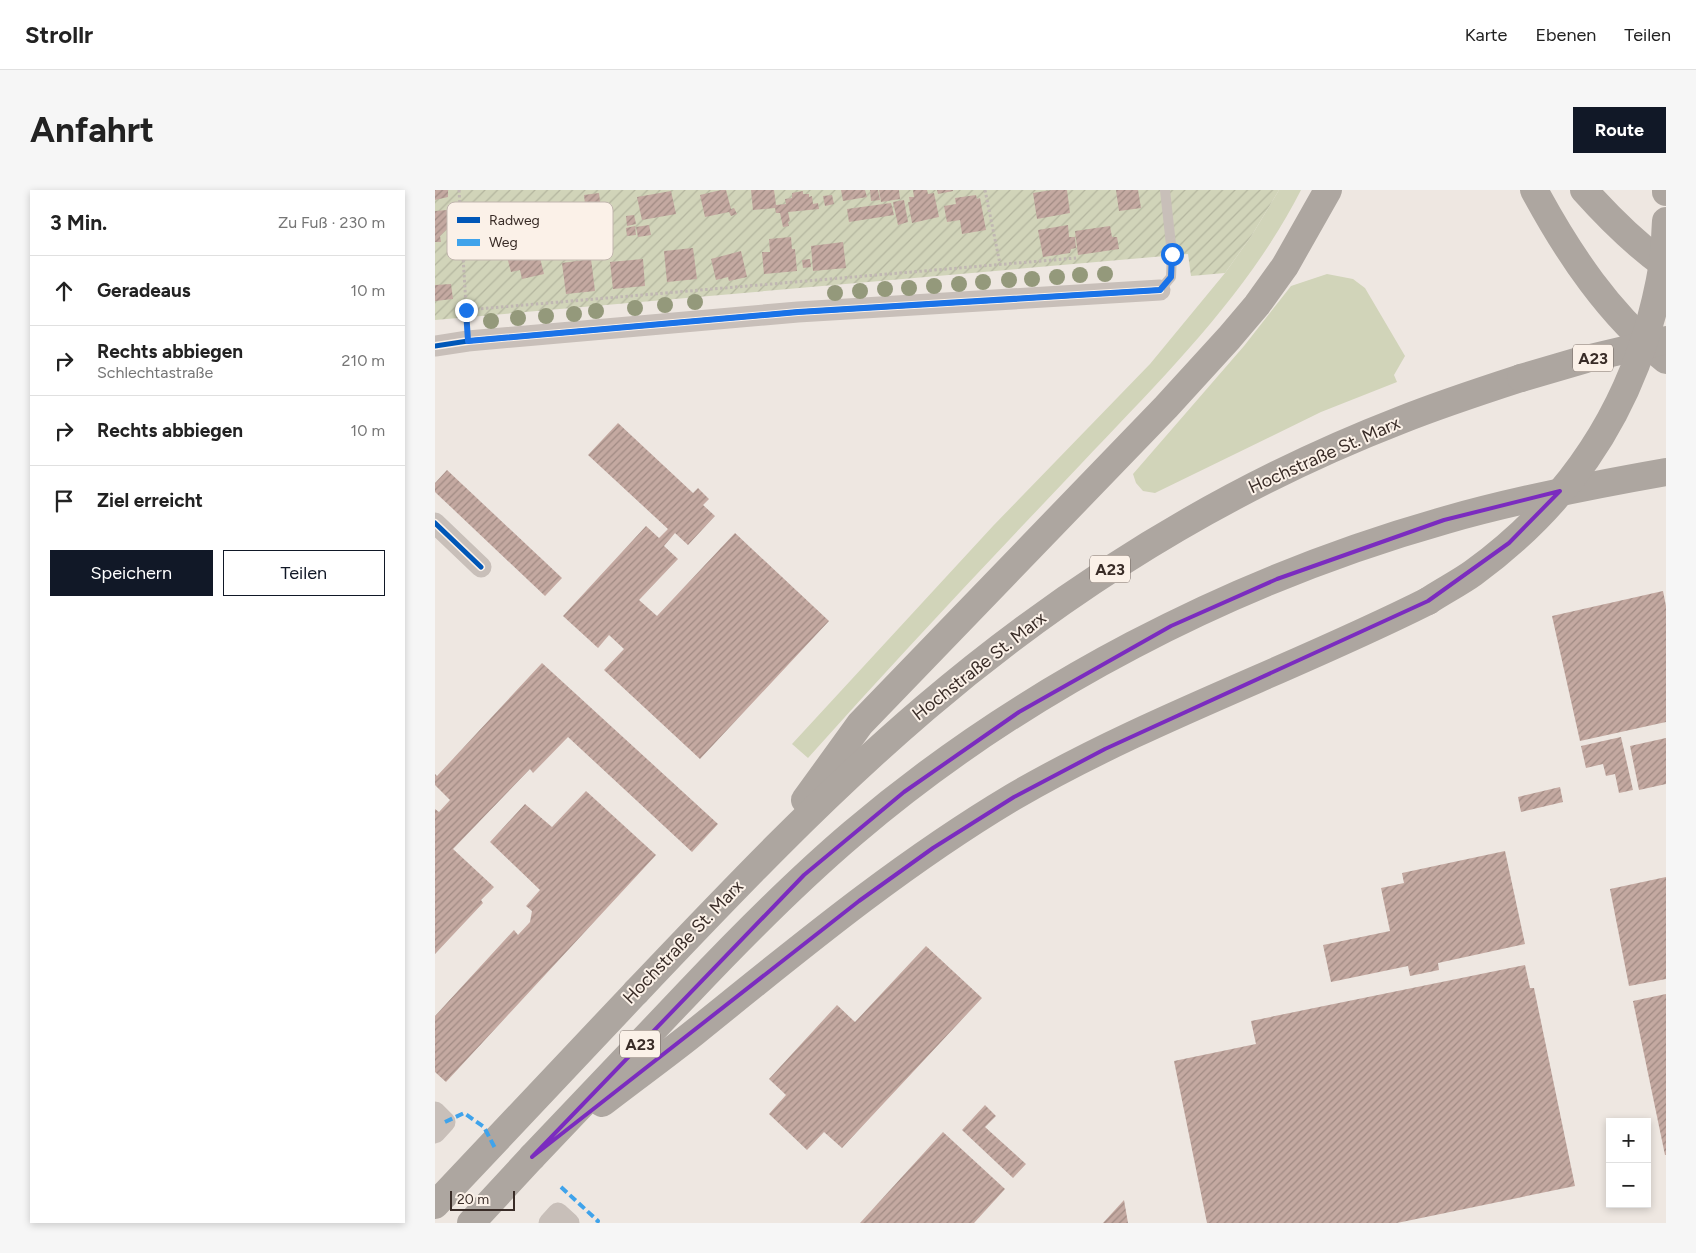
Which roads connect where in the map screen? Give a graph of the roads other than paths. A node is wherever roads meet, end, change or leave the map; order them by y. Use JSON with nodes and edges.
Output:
{"nodes":[{"id":1,"x":1165,"y":190,"type":"edge"},
{"id":2,"x":1328,"y":190,"type":"edge"},
{"id":3,"x":1534,"y":190,"type":"edge"},
{"id":4,"x":1585,"y":190,"type":"edge"},
{"id":5,"x":1666,"y":221,"type":"edge"},
{"id":6,"x":1666,"y":266,"type":"edge"},
{"id":7,"x":1160,"y":290,"type":"joint"},
{"id":8,"x":1666,"y":340,"type":"edge"},
{"id":9,"x":435,"y":346,"type":"edge"},
{"id":10,"x":1666,"y":360,"type":"edge"},
{"id":11,"x":1666,"y":472,"type":"edge"},
{"id":12,"x":435,"y":523,"type":"edge"},
{"id":13,"x":481,"y":567,"type":"dead end"},
{"id":14,"x":762,"y":859,"type":"junction"},
{"id":15,"x":531,"y":1157,"type":"junction"},
{"id":16,"x":435,"y":1205,"type":"edge"},
{"id":17,"x":471,"y":1223,"type":"edge"}],
"edges":[{"from":1,"to":7,"type":"lane"},
{"from":2,"to":14,"type":"highway"},
{"from":3,"to":10,"type":"highway"},
{"from":4,"to":6,"type":"highway"},
{"from":5,"to":15,"type":"highway","bridge":true},
{"from":7,"to":9,"type":"street"},
{"from":8,"to":14,"type":"highway","name":"Hochstraße St. Marx","number":"A23","bridge":true},
{"from":11,"to":15,"type":"highway","number":"A23","bridge":true},
{"from":12,"to":13,"type":"street"},
{"from":14,"to":16,"type":"highway","name":"Hochstraße St. Marx","number":"A23","bridge":true},
{"from":15,"to":17,"type":"highway","number":"A23","bridge":true}]}
